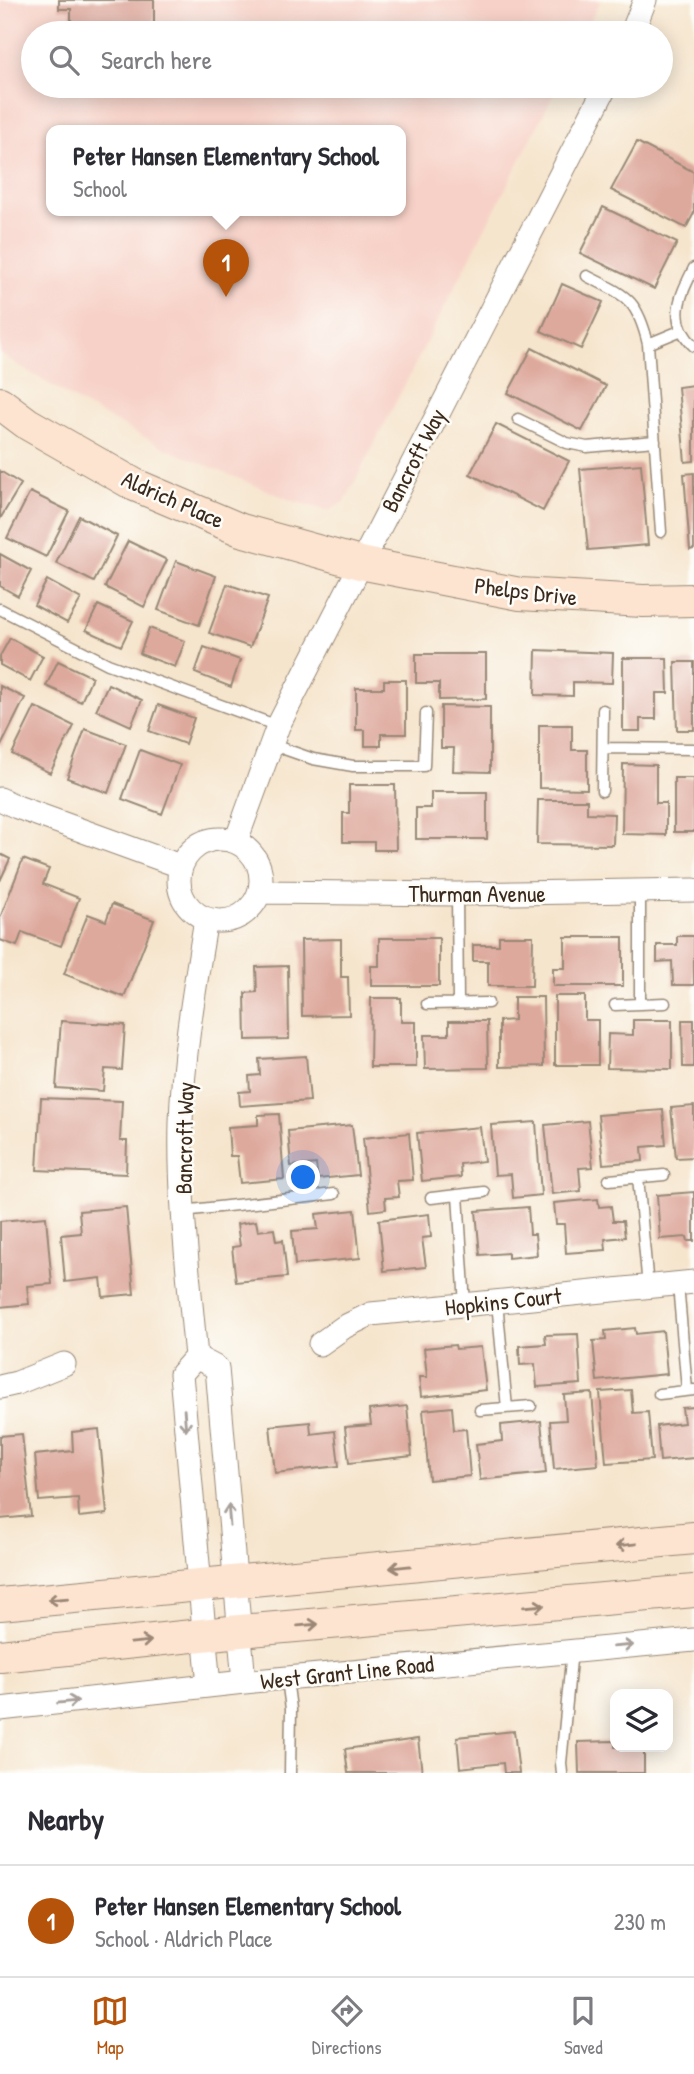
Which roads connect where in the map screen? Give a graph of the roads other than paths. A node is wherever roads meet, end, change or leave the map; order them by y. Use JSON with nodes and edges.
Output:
{"nodes":[{"id":1,"x":645,"y":0,"type":"edge"},
{"id":2,"x":637,"y":21,"type":"edge"},
{"id":3,"x":600,"y":98,"type":"edge"},
{"id":4,"x":694,"y":268,"type":"edge"},
{"id":5,"x":587,"y":276,"type":"dead end"},
{"id":6,"x":681,"y":330,"type":"junction"},
{"id":7,"x":648,"y":344,"type":"junction"},
{"id":8,"x":694,"y":346,"type":"edge"},
{"id":9,"x":0,"y":403,"type":"edge"},
{"id":10,"x":518,"y":419,"type":"dead end"},
{"id":11,"x":655,"y":441,"type":"junction"},
{"id":12,"x":661,"y":532,"type":"dead end"},
{"id":13,"x":360,"y":563,"type":"junction"},
{"id":14,"x":694,"y":600,"type":"edge"},
{"id":15,"x":0,"y":609,"type":"edge"},
{"id":16,"x":603,"y":709,"type":"dead end"},
{"id":17,"x":426,"y":713,"type":"dead end"},
{"id":18,"x":274,"y":735,"type":"junction"},
{"id":19,"x":604,"y":748,"type":"junction"},
{"id":20,"x":694,"y":749,"type":"edge"},
{"id":21,"x":602,"y":791,"type":"dead end"},
{"id":22,"x":0,"y":799,"type":"edge"},
{"id":23,"x":236,"y":841,"type":"junction"},
{"id":24,"x":180,"y":866,"type":"junction"},
{"id":25,"x":694,"y":890,"type":"edge"},
{"id":26,"x":640,"y":891,"type":"junction"},
{"id":27,"x":260,"y":892,"type":"junction"},
{"id":28,"x":457,"y":894,"type":"junction"},
{"id":29,"x":206,"y":919,"type":"junction"},
{"id":30,"x":458,"y":1003,"type":"junction"},
{"id":31,"x":488,"y":1003,"type":"dead end"},
{"id":32,"x":665,"y":1003,"type":"dead end"},
{"id":33,"x":426,"y":1004,"type":"dead end"},
{"id":34,"x":640,"y":1004,"type":"junction"},
{"id":35,"x":615,"y":1005,"type":"dead end"},
{"id":36,"x":664,"y":1174,"type":"dead end"},
{"id":37,"x":638,"y":1177,"type":"junction"},
{"id":38,"x":609,"y":1180,"type":"dead end"},
{"id":39,"x":484,"y":1192,"type":"dead end"},
{"id":40,"x":334,"y":1194,"type":"dead end"},
{"id":41,"x":458,"y":1195,"type":"junction"},
{"id":42,"x":431,"y":1198,"type":"dead end"},
{"id":43,"x":183,"y":1211,"type":"junction"},
{"id":44,"x":686,"y":1283,"type":"edge"},
{"id":45,"x":648,"y":1287,"type":"junction"},
{"id":46,"x":497,"y":1302,"type":"junction"},
{"id":47,"x":465,"y":1305,"type":"junction"},
{"id":48,"x":320,"y":1343,"type":"dead end"},
{"id":49,"x":196,"y":1357,"type":"junction"},
{"id":50,"x":64,"y":1364,"type":"dead end"},
{"id":51,"x":0,"y":1387,"type":"edge"},
{"id":52,"x":691,"y":1390,"type":"edge"},
{"id":53,"x":659,"y":1394,"type":"dead end"},
{"id":54,"x":531,"y":1406,"type":"dead end"},
{"id":55,"x":507,"y":1408,"type":"junction"},
{"id":56,"x":480,"y":1410,"type":"dead end"},
{"id":57,"x":694,"y":1538,"type":"edge"},
{"id":58,"x":235,"y":1583,"type":"junction"},
{"id":59,"x":199,"y":1586,"type":"junction"},
{"id":60,"x":694,"y":1591,"type":"edge"},
{"id":61,"x":0,"y":1604,"type":"edge"},
{"id":62,"x":240,"y":1631,"type":"junction"},
{"id":63,"x":204,"y":1635,"type":"junction"},
{"id":64,"x":694,"y":1640,"type":"edge"},
{"id":65,"x":572,"y":1650,"type":"junction"},
{"id":66,"x":0,"y":1656,"type":"edge"},
{"id":67,"x":287,"y":1679,"type":"junction"},
{"id":68,"x":244,"y":1682,"type":"junction"},
{"id":69,"x":209,"y":1686,"type":"junction"},
{"id":70,"x":0,"y":1709,"type":"edge"},
{"id":71,"x":290,"y":1773,"type":"edge"},
{"id":72,"x":562,"y":1773,"type":"edge"}],
"edges":[{"from":1,"to":2,"type":"street"},
{"from":3,"to":13,"type":"street","name":"Bancroft Way"},
{"from":4,"to":6,"type":"lane"},
{"from":5,"to":7,"type":"lane"},
{"from":6,"to":7,"type":"lane"},
{"from":6,"to":8,"type":"lane"},
{"from":7,"to":11,"type":"lane"},
{"from":9,"to":13,"type":"main road","name":"Aldrich Place"},
{"from":10,"to":11,"type":"lane"},
{"from":11,"to":12,"type":"lane"},
{"from":13,"to":14,"type":"main road","name":"Phelps Drive"},
{"from":13,"to":18,"type":"street","name":"Bancroft Way"},
{"from":15,"to":18,"type":"lane"},
{"from":16,"to":19,"type":"lane"},
{"from":17,"to":18,"type":"lane"},
{"from":18,"to":23,"type":"street","name":"Bancroft Way"},
{"from":19,"to":20,"type":"lane"},
{"from":19,"to":21,"type":"lane"},
{"from":22,"to":24,"type":"street"},
{"from":23,"to":24,"type":"street"},
{"from":23,"to":27,"type":"street"},
{"from":24,"to":29,"type":"street"},
{"from":25,"to":26,"type":"street","name":"Thurman Avenue"},
{"from":26,"to":28,"type":"street","name":"Thurman Avenue"},
{"from":26,"to":34,"type":"lane"},
{"from":27,"to":28,"type":"street","name":"Thurman Avenue"},
{"from":27,"to":29,"type":"street"},
{"from":28,"to":30,"type":"lane"},
{"from":29,"to":43,"type":"street","name":"Bancroft Way"},
{"from":30,"to":31,"type":"lane"},
{"from":30,"to":33,"type":"lane"},
{"from":32,"to":34,"type":"lane"},
{"from":34,"to":35,"type":"lane"},
{"from":36,"to":37,"type":"lane"},
{"from":37,"to":38,"type":"lane"},
{"from":37,"to":45,"type":"lane"},
{"from":39,"to":41,"type":"lane"},
{"from":40,"to":43,"type":"lane"},
{"from":41,"to":42,"type":"lane"},
{"from":41,"to":47,"type":"lane"},
{"from":43,"to":49,"type":"street","name":"Bancroft Way"},
{"from":44,"to":45,"type":"street","name":"Hopkins Court"},
{"from":44,"to":52,"type":"lane"},
{"from":45,"to":46,"type":"street","name":"Hopkins Court"},
{"from":46,"to":47,"type":"street","name":"Hopkins Court"},
{"from":46,"to":55,"type":"lane"},
{"from":47,"to":48,"type":"street","name":"Hopkins Court"},
{"from":58,"to":49,"type":"street","one_way":true},
{"from":49,"to":59,"type":"street","one_way":true},
{"from":50,"to":51,"type":"street"},
{"from":52,"to":53,"type":"lane"},
{"from":54,"to":55,"type":"lane"},
{"from":55,"to":56,"type":"lane"},
{"from":57,"to":58,"type":"main road","one_way":true},
{"from":58,"to":59,"type":"main road"},
{"from":58,"to":62,"type":"street"},
{"from":59,"to":61,"type":"main road","one_way":true},
{"from":59,"to":63,"type":"street"},
{"from":62,"to":60,"type":"main road","one_way":true},
{"from":62,"to":63,"type":"main road"},
{"from":62,"to":68,"type":"street"},
{"from":66,"to":63,"type":"main road","one_way":true},
{"from":63,"to":69,"type":"street"},
{"from":65,"to":64,"type":"street","name":"West Grant Line Road","one_way":true},
{"from":65,"to":67,"type":"street","name":"West Grant Line Road"},
{"from":65,"to":72,"type":"lane"},
{"from":67,"to":68,"type":"street","name":"West Grant Line Road"},
{"from":67,"to":71,"type":"lane"},
{"from":68,"to":69,"type":"street","name":"West Grant Line Road"},
{"from":70,"to":69,"type":"street","name":"West Grant Line Road","one_way":true}]}
